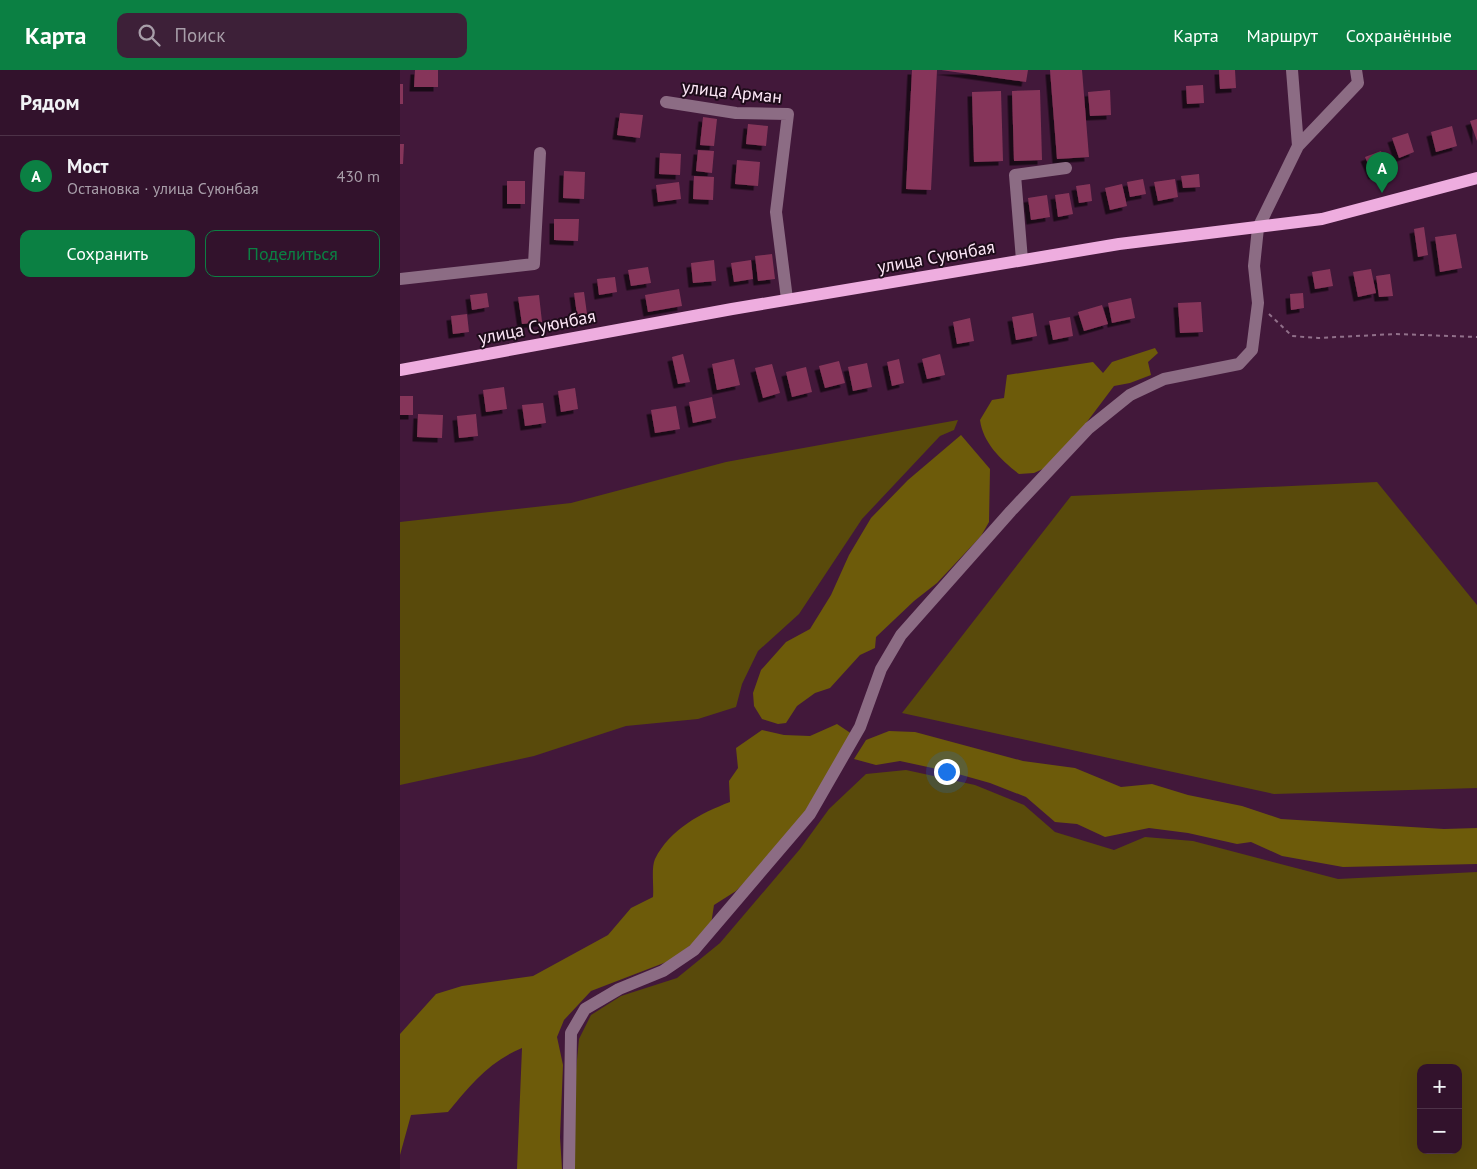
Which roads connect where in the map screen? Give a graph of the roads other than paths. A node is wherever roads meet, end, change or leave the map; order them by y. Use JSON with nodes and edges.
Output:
{"nodes":[{"id":1,"x":1292,"y":70,"type":"edge"},
{"id":2,"x":1356,"y":70,"type":"edge"},
{"id":3,"x":666,"y":102,"type":"dead end"},
{"id":4,"x":1298,"y":146,"type":"junction"},
{"id":5,"x":540,"y":153,"type":"dead end"},
{"id":6,"x":1066,"y":168,"type":"dead end"},
{"id":7,"x":1477,"y":178,"type":"edge"},
{"id":8,"x":1258,"y":228,"type":"junction"},
{"id":9,"x":1022,"y":260,"type":"junction"},
{"id":10,"x":400,"y":279,"type":"edge"},
{"id":11,"x":787,"y":299,"type":"junction"},
{"id":12,"x":400,"y":370,"type":"edge"},
{"id":13,"x":569,"y":1169,"type":"edge"}],
"edges":[{"from":1,"to":4,"type":"street"},
{"from":2,"to":4,"type":"street"},
{"from":3,"to":11,"type":"street","name":"улица Арман"},
{"from":4,"to":8,"type":"street"},
{"from":5,"to":10,"type":"street"},
{"from":6,"to":9,"type":"street"},
{"from":7,"to":8,"type":"main road","name":"улица Суюнбая"},
{"from":8,"to":9,"type":"main road","name":"улица Суюнбая"},
{"from":8,"to":13,"type":"street"},
{"from":9,"to":11,"type":"main road","name":"улица Суюнбая"},
{"from":11,"to":12,"type":"main road","name":"улица Суюнбая"}]}
